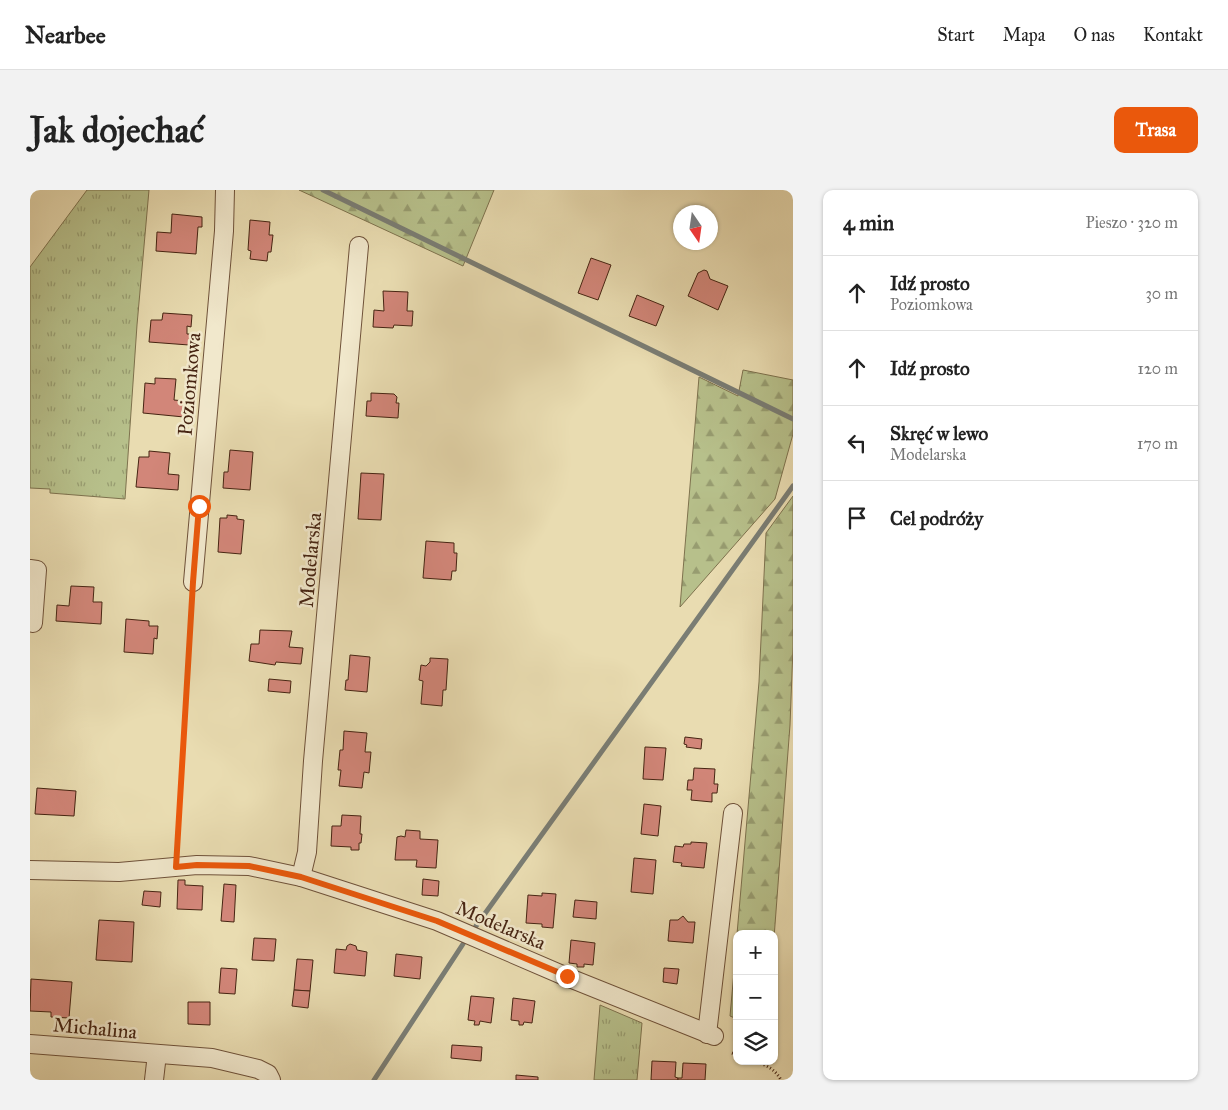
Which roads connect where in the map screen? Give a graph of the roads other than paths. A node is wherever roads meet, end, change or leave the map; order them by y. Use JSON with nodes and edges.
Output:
{"nodes":[{"id":1,"x":225,"y":190,"type":"edge"},
{"id":2,"x":359,"y":246,"type":"dead end"},
{"id":3,"x":30,"y":569,"type":"edge"},
{"id":4,"x":193,"y":582,"type":"road end"},
{"id":5,"x":33,"y":623,"type":"dead end"},
{"id":6,"x":733,"y":813,"type":"dead end"},
{"id":7,"x":30,"y":870,"type":"edge"},
{"id":8,"x":301,"y":877,"type":"junction"},
{"id":9,"x":30,"y":1044,"type":"edge"},
{"id":10,"x":157,"y":1054,"type":"junction"},
{"id":11,"x":154,"y":1080,"type":"edge"},
{"id":12,"x":271,"y":1080,"type":"edge"}],
"edges":[{"from":1,"to":4,"type":"street","name":"Poziomkowa"},
{"from":2,"to":8,"type":"street","name":"Modelarska"},
{"from":3,"to":5,"type":"street"},
{"from":6,"to":8,"type":"street","name":"Modelarska"},
{"from":7,"to":8,"type":"street","name":"Modelarska"},
{"from":9,"to":10,"type":"street","name":"Michalina"},
{"from":10,"to":11,"type":"street","name":"Michalina"},
{"from":10,"to":12,"type":"street","name":"Michalina"}]}
